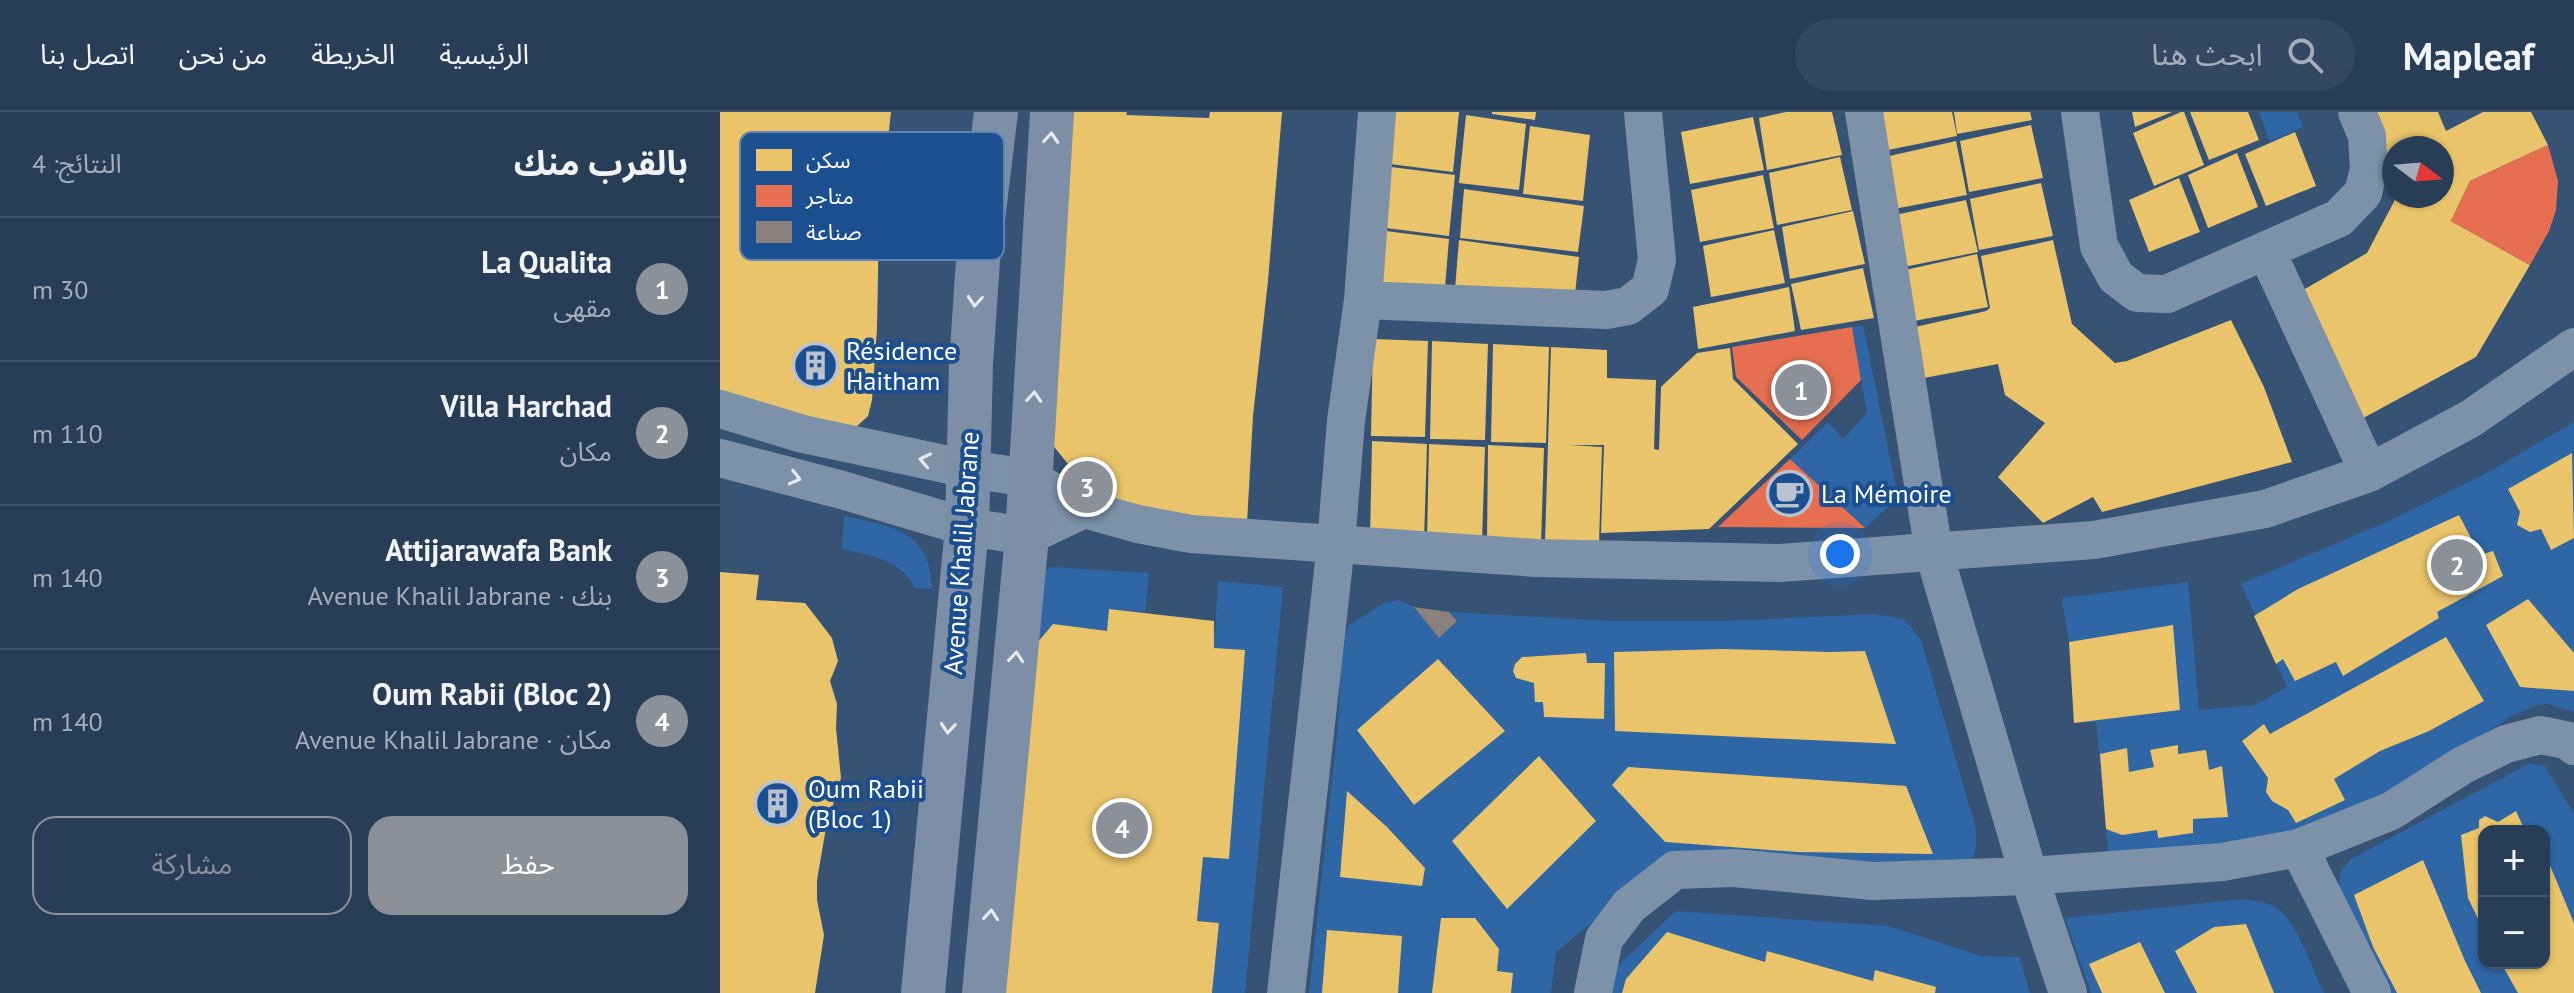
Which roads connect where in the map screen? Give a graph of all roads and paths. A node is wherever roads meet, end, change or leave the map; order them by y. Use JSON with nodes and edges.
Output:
{"nodes":[{"id":1,"x":996,"y":112,"type":"edge"},
{"id":2,"x":1052,"y":112,"type":"edge"},
{"id":3,"x":1377,"y":112,"type":"edge"},
{"id":4,"x":1643,"y":112,"type":"edge"},
{"id":5,"x":1864,"y":112,"type":"edge"},
{"id":6,"x":2080,"y":112,"type":"edge"},
{"id":7,"x":2357,"y":112,"type":"edge"},
{"id":8,"x":994,"y":132,"type":"edge"},
{"id":9,"x":2266,"y":250,"type":"junction"},
{"id":10,"x":979,"y":260,"type":"edge"},
{"id":11,"x":1363,"y":300,"type":"junction"},
{"id":12,"x":2574,"y":347,"type":"edge"},
{"id":13,"x":720,"y":409,"type":"edge"},
{"id":14,"x":720,"y":458,"type":"edge"},
{"id":15,"x":968,"y":469,"type":"junction"},
{"id":16,"x":2369,"y":473,"type":"junction"},
{"id":17,"x":1029,"y":478,"type":"junction"},
{"id":18,"x":1084,"y":509,"type":"junction"},
{"id":19,"x":967,"y":527,"type":"junction"},
{"id":20,"x":1027,"y":536,"type":"junction"},
{"id":21,"x":1336,"y":544,"type":"junction"},
{"id":22,"x":1934,"y":553,"type":"junction"},
{"id":23,"x":2574,"y":746,"type":"edge"},
{"id":24,"x":2299,"y":848,"type":"junction"},
{"id":25,"x":2029,"y":876,"type":"junction"},
{"id":26,"x":923,"y":993,"type":"edge"},
{"id":27,"x":984,"y":993,"type":"edge"},
{"id":28,"x":1286,"y":993,"type":"edge"},
{"id":29,"x":1593,"y":993,"type":"edge"},
{"id":30,"x":2068,"y":993,"type":"edge"},
{"id":31,"x":2372,"y":993,"type":"edge"}],
"edges":[{"from":1,"to":8,"type":"main road","name":"Avenue Khalil Jabrane","one_way":true},
{"from":17,"to":2,"type":"main road","one_way":true},
{"from":3,"to":11,"type":"street"},
{"from":4,"to":11,"type":"street"},
{"from":5,"to":22,"type":"street"},
{"from":6,"to":9,"type":"street"},
{"from":7,"to":9,"type":"street"},
{"from":9,"to":16,"type":"street"},
{"from":10,"to":15,"type":"main road","name":"Avenue Khalil Jabrane","one_way":true},
{"from":11,"to":21,"type":"street"},
{"from":12,"to":16,"type":"street"},
{"from":15,"to":13,"type":"street","one_way":true},
{"from":14,"to":19,"type":"street","one_way":true},
{"from":15,"to":17,"type":"street"},
{"from":15,"to":19,"type":"main road","name":"Avenue Khalil Jabrane"},
{"from":16,"to":22,"type":"street"},
{"from":17,"to":18,"type":"street"},
{"from":17,"to":20,"type":"main road"},
{"from":18,"to":20,"type":"street"},
{"from":18,"to":21,"type":"street"},
{"from":19,"to":20,"type":"street"},
{"from":19,"to":26,"type":"main road","name":"Avenue Khalil Jabrane","one_way":true},
{"from":27,"to":20,"type":"main road","one_way":true},
{"from":21,"to":22,"type":"street"},
{"from":21,"to":28,"type":"street"},
{"from":22,"to":25,"type":"street"},
{"from":23,"to":24,"type":"street"},
{"from":24,"to":25,"type":"street"},
{"from":24,"to":31,"type":"street"},
{"from":25,"to":29,"type":"street"},
{"from":25,"to":30,"type":"street"}]}
